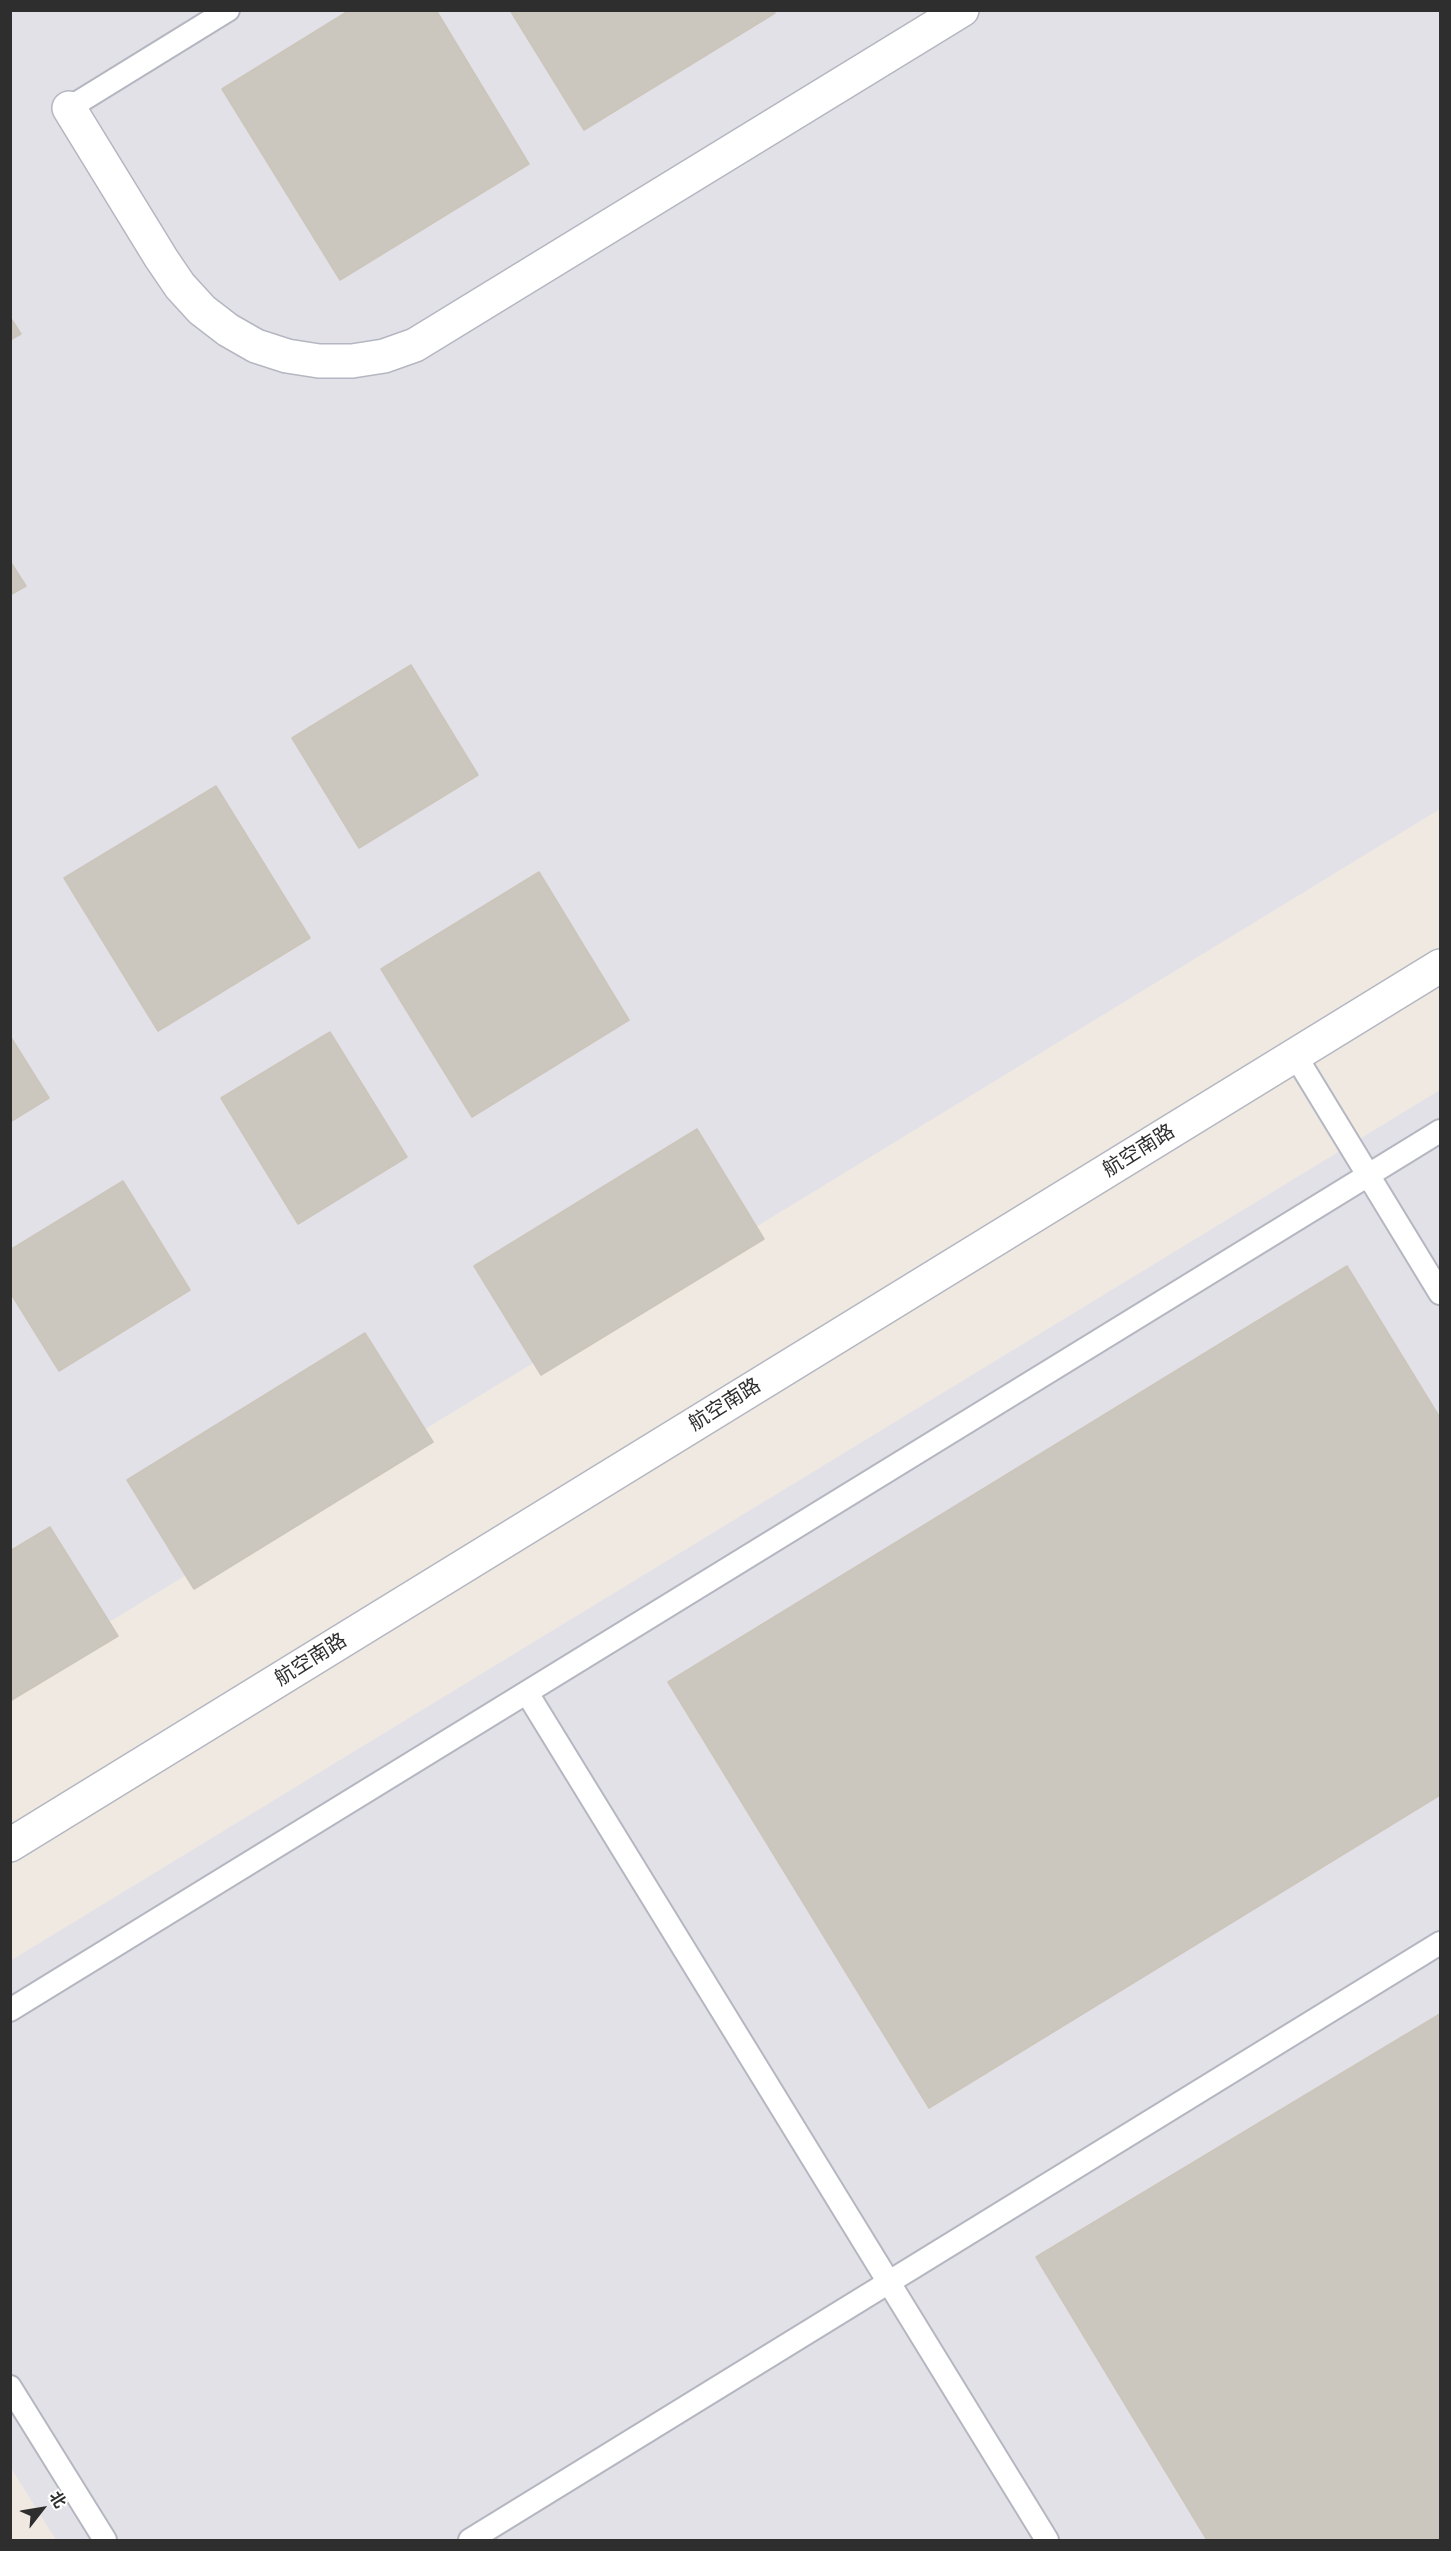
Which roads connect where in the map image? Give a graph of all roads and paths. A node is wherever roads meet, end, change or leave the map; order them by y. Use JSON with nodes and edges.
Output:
{"nodes":[{"id":1,"x":228,"y":10,"type":"edge"},
{"id":2,"x":962,"y":10,"type":"edge"},
{"id":3,"x":69,"y":108,"type":"joint"},
{"id":4,"x":1440,"y":966,"type":"edge"},
{"id":5,"x":1295,"y":1055,"type":"junction"},
{"id":6,"x":1440,"y":1131,"type":"edge"},
{"id":7,"x":1369,"y":1176,"type":"junction"},
{"id":8,"x":1440,"y":1293,"type":"edge"},
{"id":9,"x":527,"y":1693,"type":"junction"},
{"id":10,"x":10,"y":1845,"type":"edge"},
{"id":11,"x":1440,"y":1943,"type":"edge"},
{"id":12,"x":10,"y":2010,"type":"edge"},
{"id":13,"x":889,"y":2283,"type":"junction"},
{"id":14,"x":10,"y":2387,"type":"edge"},
{"id":15,"x":105,"y":2541,"type":"edge"},
{"id":16,"x":470,"y":2541,"type":"edge"},
{"id":17,"x":1047,"y":2541,"type":"edge"}],
"edges":[{"from":1,"to":3,"type":"lane"},
{"from":2,"to":3,"type":"street"},
{"from":4,"to":5,"type":"street","name":"航空南路"},
{"from":5,"to":7,"type":"lane"},
{"from":5,"to":10,"type":"street","name":"航空南路"},
{"from":6,"to":7,"type":"lane"},
{"from":7,"to":8,"type":"lane"},
{"from":7,"to":9,"type":"lane"},
{"from":9,"to":12,"type":"lane"},
{"from":9,"to":13,"type":"lane"},
{"from":11,"to":13,"type":"lane"},
{"from":13,"to":16,"type":"lane"},
{"from":13,"to":17,"type":"lane"},
{"from":14,"to":15,"type":"lane"}]}
